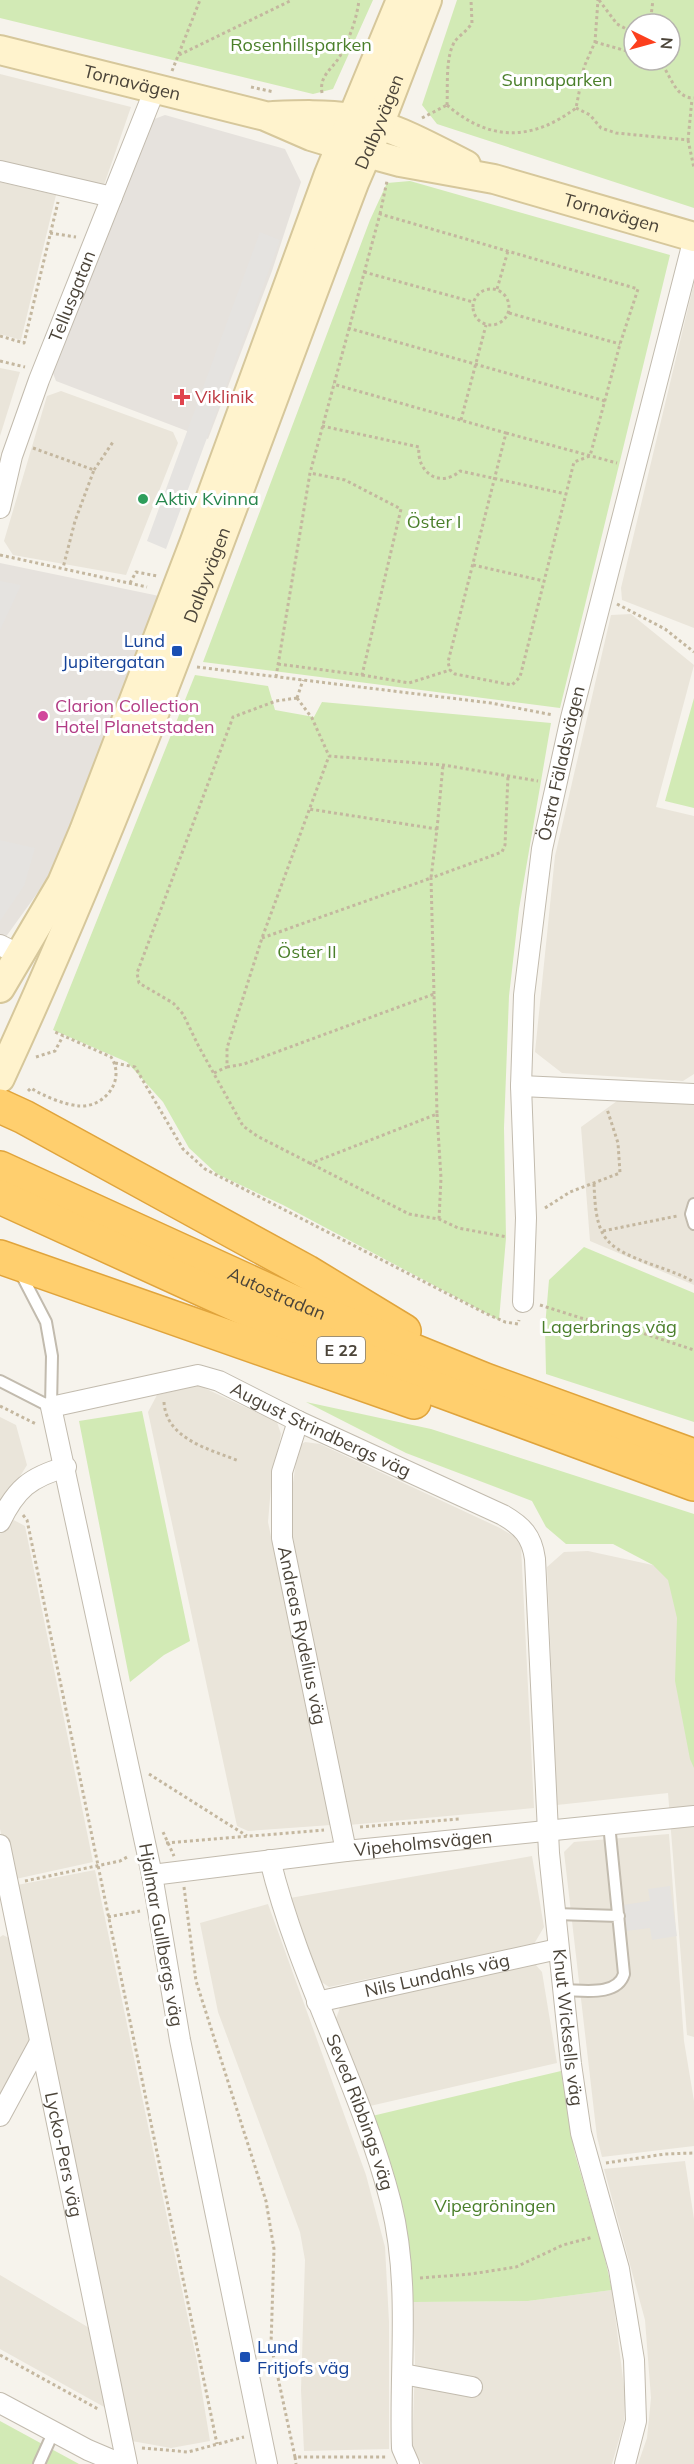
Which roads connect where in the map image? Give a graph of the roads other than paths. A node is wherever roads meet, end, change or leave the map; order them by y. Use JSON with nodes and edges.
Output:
{"nodes":[{"id":1,"x":401,"y":0,"type":"edge"},
{"id":2,"x":427,"y":0,"type":"edge"},
{"id":3,"x":0,"y":50,"type":"edge"},
{"id":4,"x":155,"y":89,"type":"junction"},
{"id":5,"x":265,"y":116,"type":"junction"},
{"id":6,"x":366,"y":122,"type":"junction"},
{"id":7,"x":354,"y":149,"type":"junction"},
{"id":8,"x":0,"y":171,"type":"edge"},
{"id":9,"x":494,"y":179,"type":"junction"},
{"id":10,"x":112,"y":197,"type":"junction"},
{"id":11,"x":694,"y":237,"type":"edge"},
{"id":12,"x":0,"y":508,"type":"edge"},
{"id":13,"x":10,"y":950,"type":"edge"},
{"id":14,"x":0,"y":988,"type":"edge"},
{"id":15,"x":0,"y":1078,"type":"edge"},
{"id":16,"x":521,"y":1086,"type":"junction"},
{"id":17,"x":694,"y":1094,"type":"edge"},
{"id":18,"x":0,"y":1106,"type":"edge"},
{"id":19,"x":0,"y":1168,"type":"edge"},
{"id":20,"x":0,"y":1197,"type":"edge"},
{"id":21,"x":6,"y":1264,"type":"edge"},
{"id":22,"x":523,"y":1302,"type":"road end"},
{"id":23,"x":485,"y":1380,"type":"junction"},
{"id":24,"x":0,"y":1381,"type":"edge"},
{"id":25,"x":51,"y":1407,"type":"junction"},
{"id":26,"x":298,"y":1421,"type":"junction"},
{"id":27,"x":66,"y":1467,"type":"junction"},
{"id":28,"x":693,"y":1474,"type":"edge"},
{"id":29,"x":0,"y":1522,"type":"edge"},
{"id":30,"x":537,"y":1583,"type":"joint"},
{"id":31,"x":694,"y":1816,"type":"edge"},
{"id":32,"x":609,"y":1824,"type":"junction"},
{"id":33,"x":548,"y":1831,"type":"junction"},
{"id":34,"x":0,"y":1845,"type":"edge"},
{"id":35,"x":346,"y":1851,"type":"junction"},
{"id":36,"x":270,"y":1860,"type":"junction"},
{"id":37,"x":152,"y":1875,"type":"junction"},
{"id":38,"x":6,"y":1912,"type":"edge"},
{"id":39,"x":555,"y":1914,"type":"junction"},
{"id":40,"x":619,"y":1916,"type":"junction"},
{"id":41,"x":558,"y":1949,"type":"junction"},
{"id":42,"x":563,"y":1990,"type":"junction"},
{"id":43,"x":317,"y":2002,"type":"junction"},
{"id":44,"x":40,"y":2042,"type":"junction"},
{"id":45,"x":0,"y":2116,"type":"edge"},
{"id":46,"x":403,"y":2374,"type":"junction"},
{"id":47,"x":472,"y":2387,"type":"dead end"},
{"id":48,"x":0,"y":2403,"type":"edge"},
{"id":49,"x":53,"y":2433,"type":"junction"},
{"id":50,"x":124,"y":2458,"type":"edge"},
{"id":51,"x":406,"y":2460,"type":"edge"},
{"id":52,"x":39,"y":2464,"type":"edge"},
{"id":53,"x":265,"y":2464,"type":"edge"},
{"id":54,"x":625,"y":2464,"type":"edge"}],
"edges":[{"from":1,"to":6,"type":"main road","name":"Dalbyvägen"},
{"from":2,"to":6,"type":"main road","name":"Dalbyvägen"},
{"from":3,"to":4,"type":"main road","name":"Tornavägen"},
{"from":4,"to":5,"type":"main road","name":"Tornavägen"},
{"from":4,"to":10,"type":"street","name":"Tellusgatan"},
{"from":5,"to":6,"type":"main road","name":"Tornavägen"},
{"from":5,"to":7,"type":"main road","name":"Tornavägen"},
{"from":6,"to":7,"type":"main road","name":"Dalbyvägen"},
{"from":6,"to":9,"type":"main road","name":"Tornavägen"},
{"from":7,"to":9,"type":"main road","name":"Tornavägen"},
{"from":7,"to":13,"type":"main road","name":"Dalbyvägen"},
{"from":7,"to":15,"type":"main road","name":"Dalbyvägen"},
{"from":8,"to":10,"type":"street"},
{"from":9,"to":11,"type":"main road","name":"Tornavägen"},
{"from":10,"to":12,"type":"street","name":"Tellusgatan"},
{"from":11,"to":16,"type":"street","name":"Östra Fäladsvägen"},
{"from":13,"to":14,"type":"main road","name":"Dalbyvägen"},
{"from":16,"to":17,"type":"street"},
{"from":16,"to":22,"type":"street","name":"Östra Fäladsvägen"},
{"from":18,"to":23,"type":"highway"},
{"from":19,"to":23,"type":"highway","name":"Autostradan","number":"E 22"},
{"from":20,"to":28,"type":"highway","name":"Autostradan","number":"E 22"},
{"from":21,"to":25,"type":"lane"},
{"from":21,"to":28,"type":"highway"},
{"from":23,"to":28,"type":"highway","name":"Autostradan","number":"E 22"},
{"from":24,"to":25,"type":"lane"},
{"from":25,"to":26,"type":"street","name":"August Strindbergs väg"},
{"from":25,"to":27,"type":"street","name":"Hjalmar Gullbergs väg"},
{"from":26,"to":30,"type":"street","name":"August Strindbergs väg"},
{"from":26,"to":35,"type":"street","name":"Andreas Rydelius väg"},
{"from":27,"to":29,"type":"street"},
{"from":27,"to":37,"type":"street","name":"Hjalmar Gullbergs väg"},
{"from":30,"to":33,"type":"street","name":"Knut Wicksells väg"},
{"from":31,"to":32,"type":"street","name":"Vipeholmsvägen"},
{"from":32,"to":33,"type":"street","name":"Vipeholmsvägen"},
{"from":32,"to":40,"type":"lane"},
{"from":33,"to":35,"type":"street","name":"Vipeholmsvägen"},
{"from":33,"to":39,"type":"street","name":"Knut Wicksells väg"},
{"from":34,"to":38,"type":"street","name":"Lycko-Pers väg"},
{"from":35,"to":36,"type":"street","name":"Vipeholmsvägen"},
{"from":36,"to":37,"type":"street","name":"Vipeholmsvägen"},
{"from":36,"to":43,"type":"street","name":"Seved Ribbings väg"},
{"from":37,"to":53,"type":"street","name":"Hjalmar Gullbergs väg"},
{"from":38,"to":44,"type":"street","name":"Lycko-Pers väg"},
{"from":39,"to":40,"type":"lane"},
{"from":39,"to":41,"type":"street","name":"Knut Wicksells väg"},
{"from":40,"to":42,"type":"lane"},
{"from":41,"to":42,"type":"street","name":"Knut Wicksells väg"},
{"from":41,"to":43,"type":"street","name":"Nils Lundahls väg"},
{"from":42,"to":54,"type":"street","name":"Knut Wicksells väg"},
{"from":43,"to":46,"type":"street","name":"Seved Ribbings väg"},
{"from":44,"to":45,"type":"street"},
{"from":44,"to":50,"type":"street","name":"Lycko-Pers väg"},
{"from":46,"to":47,"type":"street"},
{"from":46,"to":51,"type":"street","name":"Seved Ribbings väg"},
{"from":48,"to":49,"type":"street"},
{"from":49,"to":50,"type":"street"},
{"from":49,"to":52,"type":"lane"}]}
